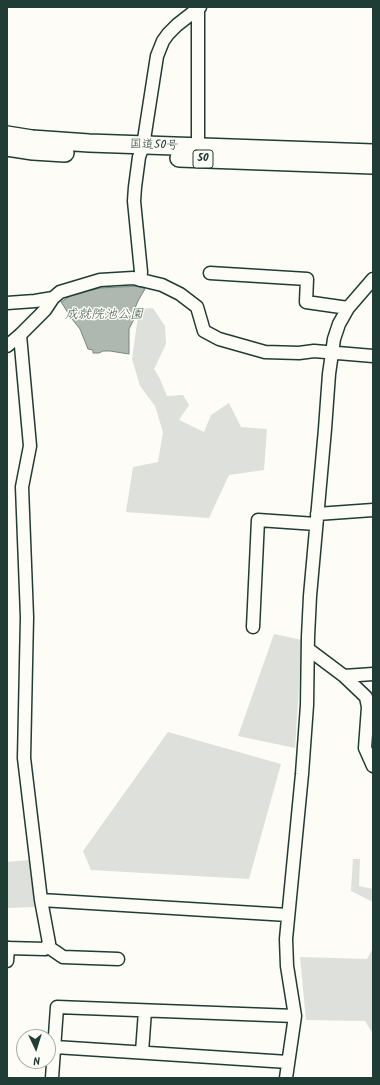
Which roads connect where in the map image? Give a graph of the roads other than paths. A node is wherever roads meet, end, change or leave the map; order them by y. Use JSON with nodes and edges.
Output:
{"nodes":[{"id":1,"x":199,"y":8,"type":"edge"},
{"id":2,"x":7,"y":135,"type":"edge"},
{"id":3,"x":198,"y":147,"type":"junction"},
{"id":4,"x":7,"y":148,"type":"edge"},
{"id":5,"x":141,"y":151,"type":"junction"},
{"id":6,"x":373,"y":153,"type":"edge"},
{"id":7,"x":373,"y":165,"type":"edge"},
{"id":8,"x":210,"y":273,"type":"dead end"},
{"id":9,"x":373,"y":279,"type":"edge"},
{"id":10,"x":140,"y":280,"type":"junction"},
{"id":11,"x":53,"y":298,"type":"junction"},
{"id":12,"x":7,"y":303,"type":"edge"},
{"id":13,"x":348,"y":308,"type":"junction"},
{"id":14,"x":20,"y":336,"type":"junction"},
{"id":15,"x":7,"y":346,"type":"edge"},
{"id":16,"x":331,"y":352,"type":"junction"},
{"id":17,"x":373,"y":356,"type":"edge"},
{"id":18,"x":373,"y":510,"type":"edge"},
{"id":19,"x":317,"y":519,"type":"junction"},
{"id":20,"x":253,"y":627,"type":"dead end"},
{"id":21,"x":308,"y":649,"type":"junction"},
{"id":22,"x":373,"y":674,"type":"edge"},
{"id":23,"x":344,"y":676,"type":"junction"},
{"id":24,"x":373,"y":764,"type":"edge"},
{"id":25,"x":41,"y":900,"type":"junction"},
{"id":26,"x":288,"y":915,"type":"junction"},
{"id":27,"x":47,"y":946,"type":"junction"},
{"id":28,"x":8,"y":948,"type":"edge"},
{"id":29,"x":118,"y":959,"type":"dead end"},
{"id":30,"x":7,"y":961,"type":"edge"},
{"id":31,"x":145,"y":1011,"type":"junction"},
{"id":32,"x":294,"y":1016,"type":"junction"},
{"id":33,"x":55,"y":1029,"type":"edge"},
{"id":34,"x":56,"y":1046,"type":"edge"},
{"id":35,"x":142,"y":1052,"type":"junction"},
{"id":36,"x":288,"y":1062,"type":"junction"},
{"id":37,"x":286,"y":1078,"type":"edge"}],
"edges":[{"from":1,"to":3,"type":"street"},
{"from":1,"to":5,"type":"street"},
{"from":2,"to":5,"type":"highway","name":"国道50号","number":"50"},
{"from":3,"to":5,"type":"highway","name":"国道50号","number":"50"},
{"from":3,"to":6,"type":"highway","name":"国道50号","number":"50"},
{"from":4,"to":5,"type":"highway","name":"国道50号","number":"50"},
{"from":5,"to":7,"type":"highway","name":"国道50号","number":"50"},
{"from":5,"to":10,"type":"street"},
{"from":8,"to":13,"type":"street"},
{"from":9,"to":13,"type":"street"},
{"from":10,"to":11,"type":"street"},
{"from":10,"to":16,"type":"street"},
{"from":11,"to":12,"type":"street"},
{"from":11,"to":14,"type":"street"},
{"from":13,"to":16,"type":"street"},
{"from":14,"to":15,"type":"street"},
{"from":14,"to":25,"type":"street"},
{"from":16,"to":17,"type":"street"},
{"from":16,"to":19,"type":"street"},
{"from":18,"to":19,"type":"street"},
{"from":19,"to":20,"type":"street"},
{"from":19,"to":21,"type":"street"},
{"from":21,"to":23,"type":"street"},
{"from":21,"to":26,"type":"street"},
{"from":22,"to":23,"type":"street"},
{"from":23,"to":24,"type":"street"},
{"from":25,"to":26,"type":"street"},
{"from":25,"to":27,"type":"street"},
{"from":26,"to":32,"type":"street"},
{"from":27,"to":28,"type":"street"},
{"from":27,"to":29,"type":"street"},
{"from":28,"to":30,"type":"street"},
{"from":31,"to":32,"type":"street"},
{"from":31,"to":33,"type":"street"},
{"from":31,"to":35,"type":"street"},
{"from":32,"to":36,"type":"street"},
{"from":34,"to":35,"type":"street"},
{"from":35,"to":36,"type":"street"},
{"from":36,"to":37,"type":"street"}]}
